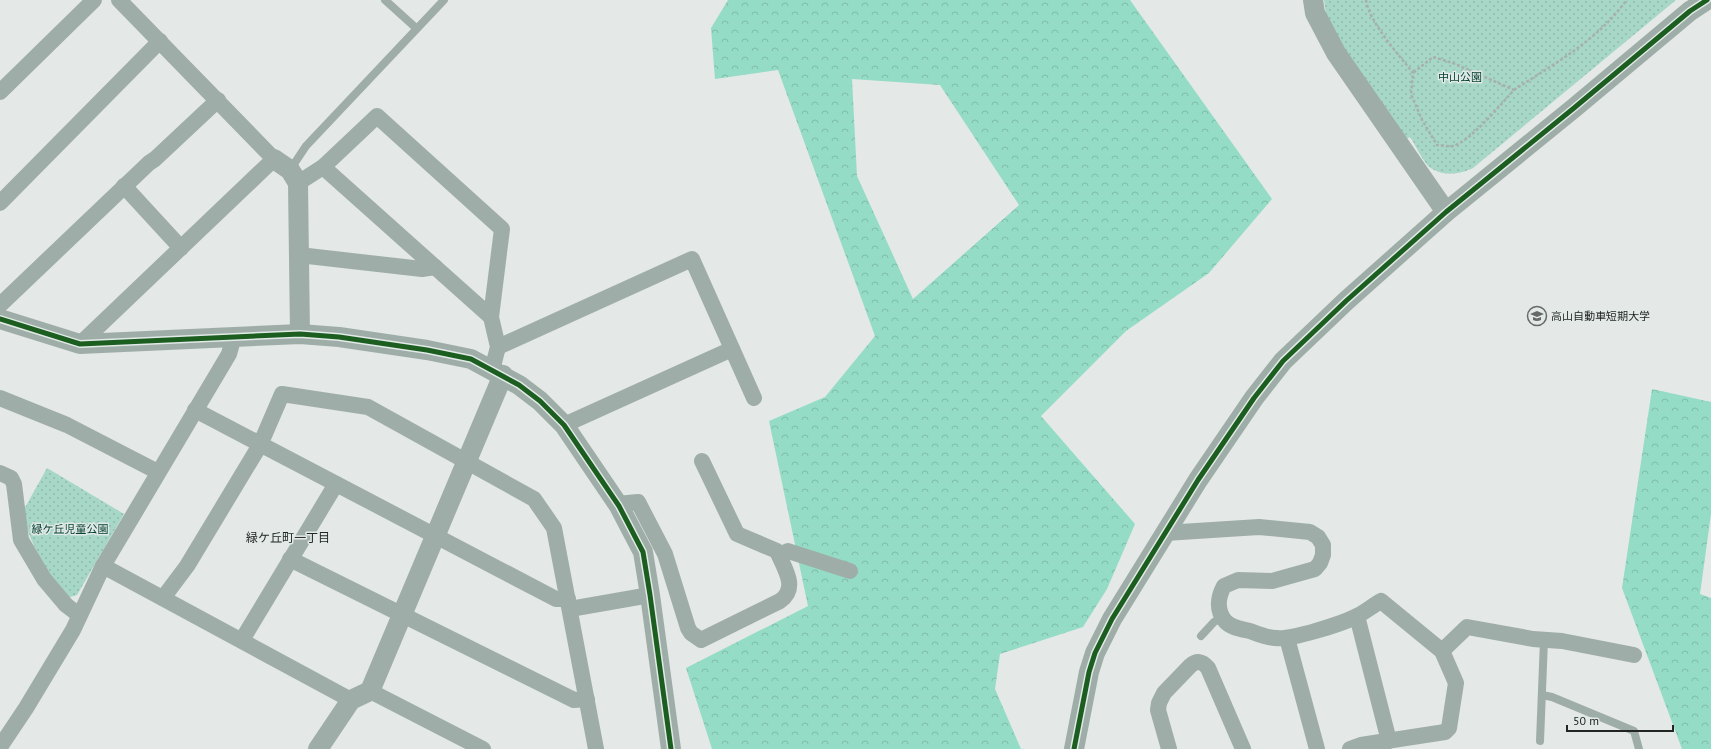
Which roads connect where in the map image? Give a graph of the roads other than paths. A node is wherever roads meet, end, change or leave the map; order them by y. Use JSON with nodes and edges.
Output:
{"nodes":[{"id":1,"x":94,"y":0,"type":"edge"},
{"id":2,"x":120,"y":0,"type":"edge"},
{"id":3,"x":385,"y":0,"type":"edge"},
{"id":4,"x":444,"y":0,"type":"edge"},
{"id":5,"x":1314,"y":0,"type":"edge"},
{"id":6,"x":1707,"y":0,"type":"edge"},
{"id":7,"x":416,"y":28,"type":"junction"},
{"id":8,"x":160,"y":41,"type":"junction"},
{"id":9,"x":0,"y":92,"type":"edge"},
{"id":10,"x":218,"y":100,"type":"junction"},
{"id":11,"x":274,"y":159,"type":"junction"},
{"id":12,"x":322,"y":167,"type":"junction"},
{"id":13,"x":294,"y":177,"type":"junction"},
{"id":14,"x":124,"y":186,"type":"junction"},
{"id":15,"x":0,"y":203,"type":"edge"},
{"id":16,"x":1446,"y":212,"type":"junction"},
{"id":17,"x":181,"y":248,"type":"junction"},
{"id":18,"x":299,"y":255,"type":"junction"},
{"id":19,"x":435,"y":267,"type":"junction"},
{"id":20,"x":0,"y":306,"type":"edge"},
{"id":21,"x":491,"y":317,"type":"junction"},
{"id":22,"x":0,"y":319,"type":"edge"},
{"id":23,"x":300,"y":334,"type":"junction"},
{"id":24,"x":234,"y":336,"type":"junction"},
{"id":25,"x":80,"y":344,"type":"junction"},
{"id":26,"x":498,"y":347,"type":"junction"},
{"id":27,"x":732,"y":349,"type":"junction"},
{"id":28,"x":497,"y":372,"type":"junction"},
{"id":29,"x":0,"y":398,"type":"edge"},
{"id":30,"x":754,"y":398,"type":"dead end"},
{"id":31,"x":195,"y":410,"type":"junction"},
{"id":32,"x":564,"y":425,"type":"junction"},
{"id":33,"x":260,"y":445,"type":"junction"},
{"id":34,"x":467,"y":461,"type":"junction"},
{"id":35,"x":702,"y":461,"type":"dead end"},
{"id":36,"x":158,"y":472,"type":"junction"},
{"id":37,"x":0,"y":473,"type":"edge"},
{"id":38,"x":336,"y":484,"type":"junction"},
{"id":39,"x":617,"y":504,"type":"junction"},
{"id":40,"x":1165,"y":533,"type":"junction"},
{"id":41,"x":436,"y":536,"type":"junction"},
{"id":42,"x":779,"y":555,"type":"junction"},
{"id":43,"x":290,"y":559,"type":"junction"},
{"id":44,"x":103,"y":566,"type":"junction"},
{"id":45,"x":850,"y":571,"type":"dead end"},
{"id":46,"x":650,"y":595,"type":"junction"},
{"id":47,"x":164,"y":598,"type":"junction"},
{"id":48,"x":569,"y":604,"type":"junction"},
{"id":49,"x":403,"y":614,"type":"junction"},
{"id":50,"x":79,"y":615,"type":"junction"},
{"id":51,"x":1357,"y":616,"type":"junction"},
{"id":52,"x":1223,"y":617,"type":"junction"},
{"id":53,"x":1201,"y":636,"type":"dead end"},
{"id":54,"x":1287,"y":638,"type":"junction"},
{"id":55,"x":242,"y":640,"type":"junction"},
{"id":56,"x":1544,"y":640,"type":"junction"},
{"id":57,"x":1442,"y":651,"type":"junction"},
{"id":58,"x":1634,"y":655,"type":"dead end"},
{"id":59,"x":370,"y":691,"type":"junction"},
{"id":60,"x":1542,"y":695,"type":"junction"},
{"id":61,"x":587,"y":699,"type":"junction"},
{"id":62,"x":351,"y":700,"type":"junction"},
{"id":63,"x":1389,"y":741,"type":"junction"},
{"id":64,"x":1540,"y":741,"type":"dead end"},
{"id":65,"x":0,"y":747,"type":"edge"},
{"id":66,"x":319,"y":749,"type":"edge"},
{"id":67,"x":483,"y":749,"type":"edge"},
{"id":68,"x":596,"y":749,"type":"edge"},
{"id":69,"x":671,"y":749,"type":"edge"},
{"id":70,"x":1074,"y":749,"type":"edge"},
{"id":71,"x":1169,"y":749,"type":"edge"},
{"id":72,"x":1243,"y":749,"type":"edge"},
{"id":73,"x":1317,"y":749,"type":"edge"},
{"id":74,"x":1350,"y":749,"type":"edge"},
{"id":75,"x":1639,"y":749,"type":"edge"}],
"edges":[{"from":1,"to":9,"type":"street"},
{"from":2,"to":8,"type":"street"},
{"from":3,"to":7,"type":"lane"},
{"from":4,"to":7,"type":"lane"},
{"from":5,"to":16,"type":"street"},
{"from":6,"to":16,"type":"street"},
{"from":7,"to":13,"type":"lane"},
{"from":8,"to":10,"type":"street"},
{"from":8,"to":15,"type":"street"},
{"from":10,"to":11,"type":"street"},
{"from":10,"to":14,"type":"street"},
{"from":11,"to":13,"type":"street"},
{"from":11,"to":17,"type":"street"},
{"from":12,"to":13,"type":"street"},
{"from":12,"to":19,"type":"street"},
{"from":12,"to":21,"type":"street"},
{"from":13,"to":18,"type":"street"},
{"from":14,"to":17,"type":"street"},
{"from":14,"to":20,"type":"street"},
{"from":16,"to":40,"type":"street"},
{"from":17,"to":25,"type":"street"},
{"from":18,"to":19,"type":"street"},
{"from":18,"to":23,"type":"street"},
{"from":19,"to":21,"type":"street"},
{"from":21,"to":26,"type":"street"},
{"from":22,"to":25,"type":"street"},
{"from":23,"to":24,"type":"street"},
{"from":23,"to":28,"type":"street"},
{"from":24,"to":25,"type":"street"},
{"from":24,"to":31,"type":"street"},
{"from":26,"to":27,"type":"street"},
{"from":26,"to":28,"type":"street"},
{"from":27,"to":30,"type":"street"},
{"from":27,"to":32,"type":"street"},
{"from":28,"to":32,"type":"street"},
{"from":28,"to":34,"type":"street"},
{"from":29,"to":36,"type":"street"},
{"from":31,"to":33,"type":"street"},
{"from":31,"to":36,"type":"street"},
{"from":32,"to":39,"type":"street"},
{"from":33,"to":34,"type":"street"},
{"from":33,"to":38,"type":"street"},
{"from":33,"to":47,"type":"street"},
{"from":34,"to":41,"type":"street"},
{"from":34,"to":48,"type":"street"},
{"from":35,"to":42,"type":"street"},
{"from":36,"to":44,"type":"street"},
{"from":37,"to":50,"type":"street"},
{"from":38,"to":41,"type":"street"},
{"from":38,"to":43,"type":"street"},
{"from":39,"to":42,"type":"street"},
{"from":39,"to":46,"type":"street"},
{"from":40,"to":52,"type":"street"},
{"from":40,"to":70,"type":"street"},
{"from":41,"to":48,"type":"street"},
{"from":41,"to":49,"type":"street"},
{"from":42,"to":45,"type":"street"},
{"from":43,"to":49,"type":"street"},
{"from":43,"to":55,"type":"street"},
{"from":44,"to":47,"type":"street"},
{"from":44,"to":50,"type":"street"},
{"from":46,"to":48,"type":"street"},
{"from":46,"to":69,"type":"street"},
{"from":47,"to":55,"type":"street"},
{"from":48,"to":61,"type":"street"},
{"from":49,"to":59,"type":"street"},
{"from":49,"to":61,"type":"street"},
{"from":50,"to":65,"type":"street"},
{"from":51,"to":54,"type":"street"},
{"from":51,"to":57,"type":"street"},
{"from":51,"to":63,"type":"street"},
{"from":52,"to":53,"type":"lane"},
{"from":52,"to":54,"type":"street"},
{"from":54,"to":73,"type":"street"},
{"from":55,"to":62,"type":"street"},
{"from":56,"to":57,"type":"street"},
{"from":56,"to":58,"type":"street"},
{"from":56,"to":60,"type":"lane"},
{"from":57,"to":63,"type":"street"},
{"from":59,"to":62,"type":"street"},
{"from":59,"to":67,"type":"street"},
{"from":60,"to":64,"type":"lane"},
{"from":60,"to":75,"type":"lane"},
{"from":61,"to":68,"type":"street"},
{"from":62,"to":66,"type":"street"},
{"from":63,"to":74,"type":"street"},
{"from":71,"to":72,"type":"street"}]}
